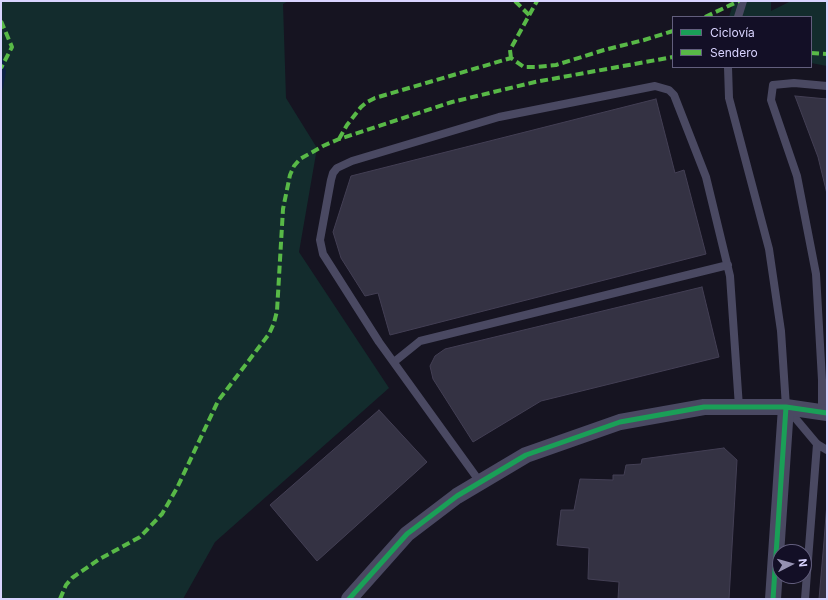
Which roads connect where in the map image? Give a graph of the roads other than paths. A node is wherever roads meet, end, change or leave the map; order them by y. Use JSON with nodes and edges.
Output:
{"nodes":[{"id":1,"x":743,"y":1,"type":"edge"},
{"id":2,"x":738,"y":16,"type":"edge"},
{"id":3,"x":728,"y":68,"type":"edge"},
{"id":4,"x":827,"y":86,"type":"edge"},
{"id":5,"x":728,"y":265,"type":"junction"},
{"id":6,"x":394,"y":362,"type":"junction"},
{"id":7,"x":740,"y":407,"type":"junction"},
{"id":8,"x":786,"y":407,"type":"junction"},
{"id":9,"x":825,"y":412,"type":"edge"},
{"id":10,"x":817,"y":444,"type":"junction"},
{"id":11,"x":827,"y":450,"type":"edge"},
{"id":12,"x":480,"y":482,"type":"junction"},
{"id":13,"x":349,"y":599,"type":"edge"},
{"id":14,"x":773,"y":599,"type":"edge"},
{"id":15,"x":805,"y":599,"type":"edge"}],
"edges":[{"from":1,"to":2,"type":"lane"},
{"from":3,"to":8,"type":"lane"},
{"from":4,"to":9,"type":"lane"},
{"from":5,"to":6,"type":"lane"},
{"from":5,"to":6,"type":"lane"},
{"from":5,"to":7,"type":"lane"},
{"from":6,"to":12,"type":"lane"},
{"from":7,"to":8,"type":"street"},
{"from":7,"to":12,"type":"street"},
{"from":8,"to":9,"type":"street"},
{"from":8,"to":10,"type":"lane"},
{"from":8,"to":14,"type":"street"},
{"from":10,"to":11,"type":"lane"},
{"from":10,"to":15,"type":"lane"},
{"from":12,"to":13,"type":"street"}]}
